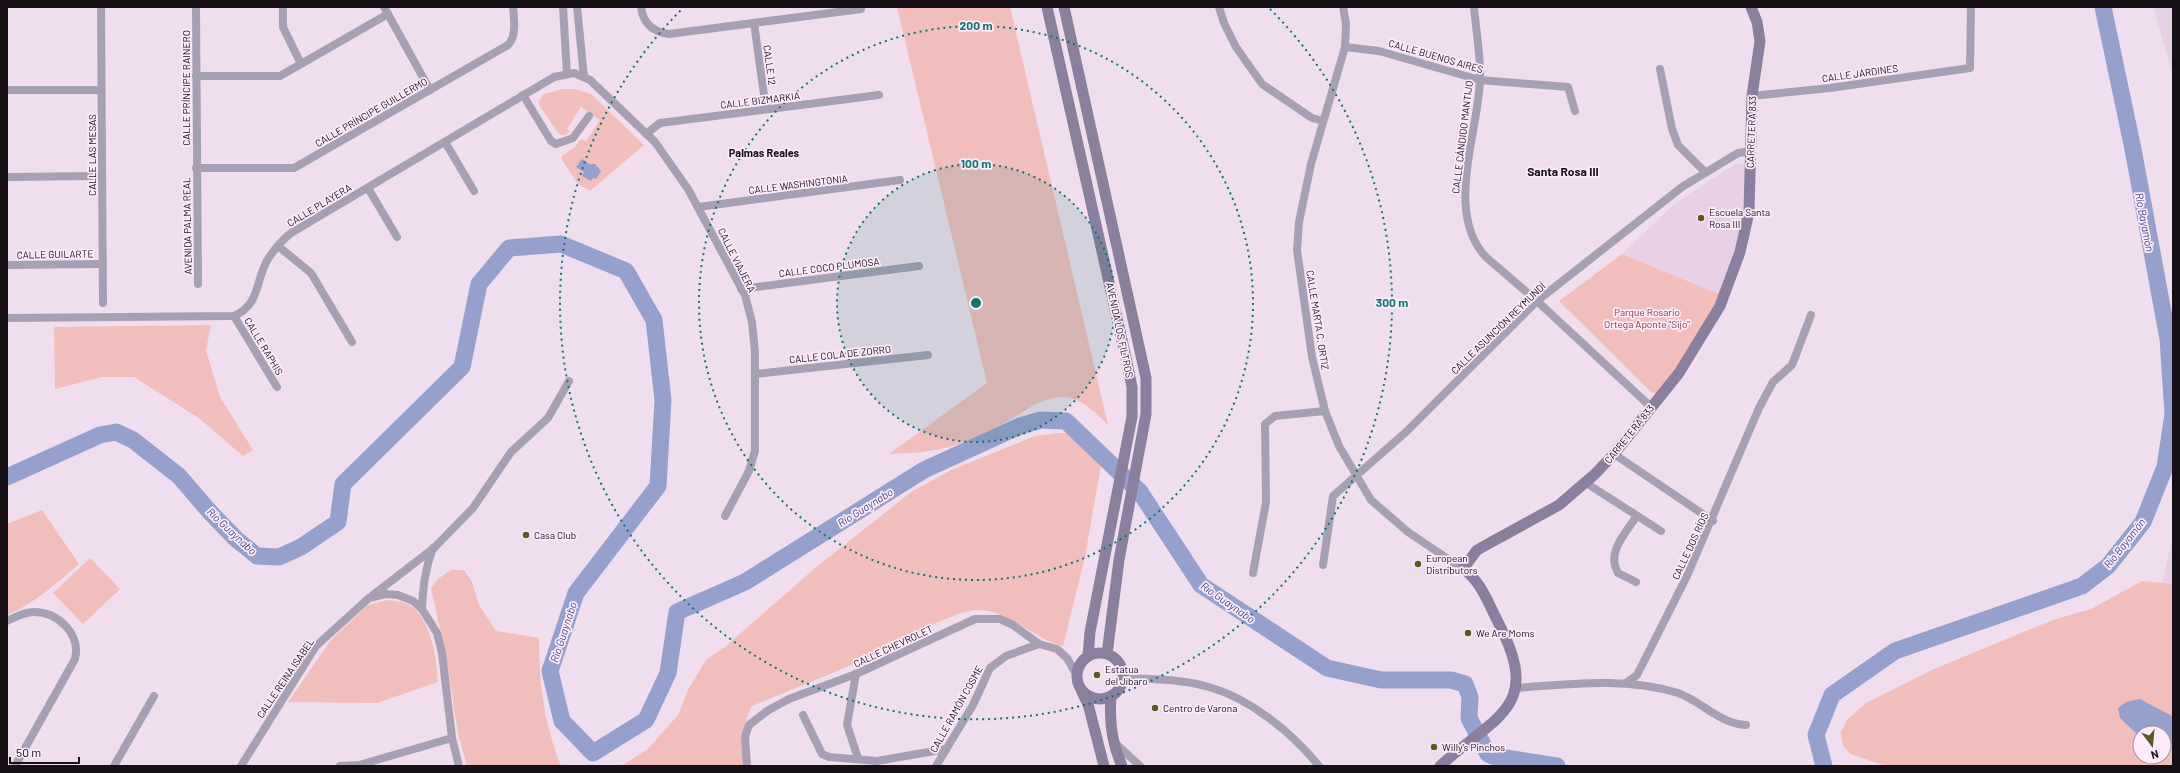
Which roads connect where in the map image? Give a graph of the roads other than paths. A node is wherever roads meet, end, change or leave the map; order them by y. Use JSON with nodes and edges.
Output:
{"nodes":[{"id":1,"x":101,"y":7,"type":"edge"},
{"id":2,"x":196,"y":7,"type":"edge"},
{"id":3,"x":283,"y":7,"type":"edge"},
{"id":4,"x":514,"y":7,"type":"edge"},
{"id":5,"x":563,"y":7,"type":"edge"},
{"id":6,"x":577,"y":7,"type":"edge"},
{"id":7,"x":641,"y":7,"type":"edge"},
{"id":8,"x":1047,"y":7,"type":"edge"},
{"id":9,"x":1064,"y":7,"type":"edge"},
{"id":10,"x":1219,"y":7,"type":"edge"},
{"id":11,"x":1343,"y":7,"type":"edge"},
{"id":12,"x":1474,"y":7,"type":"edge"},
{"id":13,"x":1751,"y":7,"type":"edge"},
{"id":14,"x":1971,"y":7,"type":"edge"},
{"id":15,"x":861,"y":9,"type":"dead end"},
{"id":16,"x":386,"y":10,"type":"edge"},
{"id":17,"x":754,"y":23,"type":"junction"},
{"id":18,"x":1345,"y":47,"type":"junction"},
{"id":19,"x":301,"y":64,"type":"junction"},
{"id":20,"x":1660,"y":70,"type":"dead end"},
{"id":21,"x":567,"y":74,"type":"junction"},
{"id":22,"x":196,"y":76,"type":"junction"},
{"id":23,"x":584,"y":77,"type":"junction"},
{"id":24,"x":1480,"y":80,"type":"junction"},
{"id":25,"x":7,"y":90,"type":"edge"},
{"id":26,"x":101,"y":90,"type":"junction"},
{"id":27,"x":430,"y":90,"type":"junction"},
{"id":28,"x":879,"y":95,"type":"dead end"},
{"id":29,"x":524,"y":96,"type":"junction"},
{"id":30,"x":1752,"y":96,"type":"junction"},
{"id":31,"x":766,"y":110,"type":"junction"},
{"id":32,"x":1575,"y":111,"type":"dead end"},
{"id":33,"x":589,"y":116,"type":"dead end"},
{"id":34,"x":1323,"y":122,"type":"junction"},
{"id":35,"x":646,"y":134,"type":"junction"},
{"id":36,"x":444,"y":142,"type":"junction"},
{"id":37,"x":1750,"y":151,"type":"junction"},
{"id":38,"x":196,"y":168,"type":"junction"},
{"id":39,"x":1705,"y":172,"type":"junction"},
{"id":40,"x":102,"y":176,"type":"junction"},
{"id":41,"x":7,"y":177,"type":"edge"},
{"id":42,"x":900,"y":180,"type":"dead end"},
{"id":43,"x":368,"y":188,"type":"junction"},
{"id":44,"x":474,"y":191,"type":"dead end"},
{"id":45,"x":698,"y":207,"type":"junction"},
{"id":46,"x":397,"y":237,"type":"dead end"},
{"id":47,"x":278,"y":246,"type":"junction"},
{"id":48,"x":103,"y":264,"type":"junction"},
{"id":49,"x":7,"y":265,"type":"edge"},
{"id":50,"x":920,"y":266,"type":"dead end"},
{"id":51,"x":198,"y":284,"type":"dead end"},
{"id":52,"x":741,"y":289,"type":"junction"},
{"id":53,"x":1537,"y":301,"type":"junction"},
{"id":54,"x":103,"y":303,"type":"dead end"},
{"id":55,"x":1811,"y":315,"type":"dead end"},
{"id":56,"x":234,"y":316,"type":"junction"},
{"id":57,"x":7,"y":318,"type":"edge"},
{"id":58,"x":352,"y":342,"type":"dead end"},
{"id":59,"x":928,"y":355,"type":"dead end"},
{"id":60,"x":755,"y":374,"type":"junction"},
{"id":61,"x":568,"y":380,"type":"dead end"},
{"id":62,"x":277,"y":387,"type":"dead end"},
{"id":63,"x":1651,"y":407,"type":"junction"},
{"id":64,"x":1325,"y":411,"type":"junction"},
{"id":65,"x":1614,"y":454,"type":"junction"},
{"id":66,"x":1357,"y":475,"type":"junction"},
{"id":67,"x":1586,"y":483,"type":"junction"},
{"id":68,"x":725,"y":516,"type":"dead end"},
{"id":69,"x":1636,"y":517,"type":"junction"},
{"id":70,"x":1712,"y":521,"type":"junction"},
{"id":71,"x":1661,"y":531,"type":"dead end"},
{"id":72,"x":434,"y":548,"type":"junction"},
{"id":73,"x":1323,"y":565,"type":"dead end"},
{"id":74,"x":1463,"y":569,"type":"junction"},
{"id":75,"x":1253,"y":573,"type":"dead end"},
{"id":76,"x":1636,"y":582,"type":"dead end"},
{"id":77,"x":369,"y":598,"type":"junction"},
{"id":78,"x":422,"y":609,"type":"junction"},
{"id":79,"x":7,"y":621,"type":"edge"},
{"id":80,"x":1039,"y":644,"type":"junction"},
{"id":81,"x":1106,"y":654,"type":"junction"},
{"id":82,"x":1088,"y":656,"type":"junction"},
{"id":83,"x":856,"y":674,"type":"junction"},
{"id":84,"x":1076,"y":674,"type":"junction"},
{"id":85,"x":1123,"y":678,"type":"junction"},
{"id":86,"x":1626,"y":683,"type":"junction"},
{"id":87,"x":1516,"y":688,"type":"junction"},
{"id":88,"x":1081,"y":692,"type":"junction"},
{"id":89,"x":154,"y":696,"type":"dead end"},
{"id":90,"x":1111,"y":697,"type":"junction"},
{"id":91,"x":803,"y":715,"type":"dead end"},
{"id":92,"x":1746,"y":725,"type":"dead end"},
{"id":93,"x":452,"y":738,"type":"junction"},
{"id":94,"x":1113,"y":741,"type":"junction"},
{"id":95,"x":946,"y":749,"type":"junction"},
{"id":96,"x":858,"y":758,"type":"junction"},
{"id":97,"x":15,"y":766,"type":"edge"},
{"id":98,"x":114,"y":766,"type":"edge"},
{"id":99,"x":241,"y":766,"type":"edge"},
{"id":100,"x":340,"y":766,"type":"edge"},
{"id":101,"x":459,"y":766,"type":"edge"},
{"id":102,"x":746,"y":766,"type":"edge"},
{"id":103,"x":936,"y":766,"type":"edge"},
{"id":104,"x":1104,"y":766,"type":"edge"},
{"id":105,"x":1122,"y":766,"type":"edge"},
{"id":106,"x":1140,"y":766,"type":"edge"},
{"id":107,"x":1319,"y":766,"type":"edge"},
{"id":108,"x":1440,"y":766,"type":"edge"}],
"edges":[{"from":1,"to":26,"type":"street","name":"CALLE LAS MESAS"},
{"from":2,"to":22,"type":"street","name":"CALLE PRÍNCIPE RAINERO"},
{"from":3,"to":19,"type":"street"},
{"from":4,"to":27,"type":"street","name":"CALLE PRÍNCIPE GUILLERMO"},
{"from":5,"to":21,"type":"street"},
{"from":6,"to":23,"type":"street"},
{"from":7,"to":17,"type":"street"},
{"from":8,"to":82,"type":"main road","name":"AVENIDA LOS FILTROS"},
{"from":9,"to":81,"type":"main road","name":"AVENIDA LOS FILTROS"},
{"from":10,"to":34,"type":"street"},
{"from":11,"to":18,"type":"street","name":"CALLE MARTA C. ORTIZ"},
{"from":12,"to":24,"type":"street","name":"CALLE CÁNDIDO MANTIJO"},
{"from":13,"to":30,"type":"main road","name":"CARRETERA 833"},
{"from":14,"to":30,"type":"street","name":"CALLE JARDINES"},
{"from":15,"to":17,"type":"street"},
{"from":16,"to":19,"type":"street"},
{"from":16,"to":27,"type":"street"},
{"from":17,"to":31,"type":"street","name":"CALLE 12"},
{"from":18,"to":24,"type":"street","name":"CALLE BUENOS AIRES"},
{"from":18,"to":34,"type":"street","name":"CALLE MARTA C. ORTIZ"},
{"from":19,"to":22,"type":"street"},
{"from":20,"to":39,"type":"street"},
{"from":21,"to":23,"type":"street"},
{"from":21,"to":29,"type":"street","name":"CALLE PLAYERA"},
{"from":22,"to":38,"type":"street","name":"CALLE PRÍNCIPE RAINERO"},
{"from":23,"to":35,"type":"street","name":"CALLE VIAJERA"},
{"from":24,"to":32,"type":"street","name":"CALLE BUENOS AIRES"},
{"from":24,"to":53,"type":"street","name":"CALLE CÁNDIDO MANTIJO"},
{"from":25,"to":26,"type":"street"},
{"from":26,"to":40,"type":"street","name":"CALLE LAS MESAS"},
{"from":27,"to":38,"type":"street","name":"CALLE PRÍNCIPE GUILLERMO"},
{"from":28,"to":31,"type":"street","name":"CALLE BIZMARKIA"},
{"from":29,"to":33,"type":"street"},
{"from":29,"to":36,"type":"street","name":"CALLE PLAYERA"},
{"from":30,"to":37,"type":"main road","name":"CARRETERA 833"},
{"from":31,"to":35,"type":"street","name":"CALLE BIZMARKIA"},
{"from":34,"to":64,"type":"street","name":"CALLE MARTA C. ORTIZ"},
{"from":35,"to":45,"type":"street","name":"CALLE VIAJERA"},
{"from":36,"to":43,"type":"street","name":"CALLE PLAYERA"},
{"from":36,"to":44,"type":"street"},
{"from":37,"to":39,"type":"street","name":"CALLE ASUNCIÓN REYMUNDÍ"},
{"from":37,"to":63,"type":"main road","name":"CARRETERA 833"},
{"from":38,"to":51,"type":"street","name":"AVENIDA PALMA REAL"},
{"from":39,"to":53,"type":"street","name":"CALLE ASUNCIÓN REYMUNDÍ"},
{"from":40,"to":41,"type":"street"},
{"from":40,"to":48,"type":"street","name":"CALLE LAS MESAS"},
{"from":42,"to":45,"type":"street","name":"CALLE WASHINGTONIA"},
{"from":43,"to":46,"type":"street"},
{"from":43,"to":47,"type":"street","name":"CALLE PLAYERA"},
{"from":45,"to":52,"type":"street","name":"CALLE VIAJERA"},
{"from":47,"to":56,"type":"street","name":"CALLE PLAYERA"},
{"from":47,"to":58,"type":"street"},
{"from":48,"to":49,"type":"street","name":"CALLE GUILARTE"},
{"from":48,"to":54,"type":"street","name":"CALLE LAS MESAS"},
{"from":50,"to":52,"type":"street","name":"CALLE COCO PLUMOSA"},
{"from":52,"to":60,"type":"street","name":"CALLE VIAJERA"},
{"from":53,"to":63,"type":"street","name":"CALLE CÁNDIDO MANTIJO"},
{"from":53,"to":66,"type":"street","name":"CALLE ASUNCIÓN REYMUNDÍ"},
{"from":55,"to":70,"type":"street","name":"CALLE DOS RÍOS"},
{"from":56,"to":57,"type":"street"},
{"from":56,"to":62,"type":"street","name":"CALLE RAPHIS"},
{"from":59,"to":60,"type":"street","name":"CALLE COLA DE ZORRO"},
{"from":60,"to":68,"type":"street","name":"CALLE VIAJERA"},
{"from":61,"to":72,"type":"street"},
{"from":63,"to":65,"type":"main road","name":"CARRETERA 833"},
{"from":64,"to":66,"type":"street","name":"CALLE MARTA C. ORTIZ"},
{"from":64,"to":75,"type":"street"},
{"from":65,"to":67,"type":"main road","name":"CARRETERA 833"},
{"from":65,"to":70,"type":"street"},
{"from":66,"to":73,"type":"street","name":"CALLE ASUNCIÓN REYMUNDÍ"},
{"from":66,"to":74,"type":"street","name":"CALLE MARTA C. ORTIZ"},
{"from":67,"to":69,"type":"street"},
{"from":67,"to":74,"type":"main road","name":"CARRETERA 833"},
{"from":69,"to":71,"type":"street"},
{"from":69,"to":76,"type":"street"},
{"from":70,"to":86,"type":"street","name":"CALLE DOS RÍOS"},
{"from":72,"to":77,"type":"street","name":"CALLE REINA ISABEL"},
{"from":72,"to":78,"type":"street"},
{"from":74,"to":87,"type":"main road"},
{"from":77,"to":78,"type":"street"},
{"from":77,"to":99,"type":"street","name":"CALLE REINA ISABEL"},
{"from":78,"to":93,"type":"street"},
{"from":79,"to":97,"type":"street"},
{"from":80,"to":83,"type":"street","name":"CALLE CHEVROLET"},
{"from":80,"to":84,"type":"street","name":"CALLE CHEVROLET"},
{"from":80,"to":95,"type":"street","name":"CALLE RAMÓN COSME"},
{"from":81,"to":82,"type":"main road"},
{"from":81,"to":85,"type":"main road"},
{"from":82,"to":84,"type":"main road"},
{"from":83,"to":96,"type":"street"},
{"from":83,"to":102,"type":"street","name":"CALLE CHEVROLET"},
{"from":84,"to":88,"type":"main road"},
{"from":85,"to":90,"type":"main road"},
{"from":85,"to":107,"type":"street"},
{"from":86,"to":87,"type":"street"},
{"from":86,"to":92,"type":"street"},
{"from":87,"to":108,"type":"main road"},
{"from":88,"to":90,"type":"main road"},
{"from":88,"to":104,"type":"main road"},
{"from":89,"to":98,"type":"street"},
{"from":90,"to":94,"type":"main road"},
{"from":91,"to":96,"type":"street"},
{"from":93,"to":100,"type":"street"},
{"from":93,"to":101,"type":"street"},
{"from":94,"to":105,"type":"main road"},
{"from":94,"to":106,"type":"street"},
{"from":95,"to":96,"type":"street"},
{"from":95,"to":103,"type":"street","name":"CALLE RAMÓN COSME"}]}
